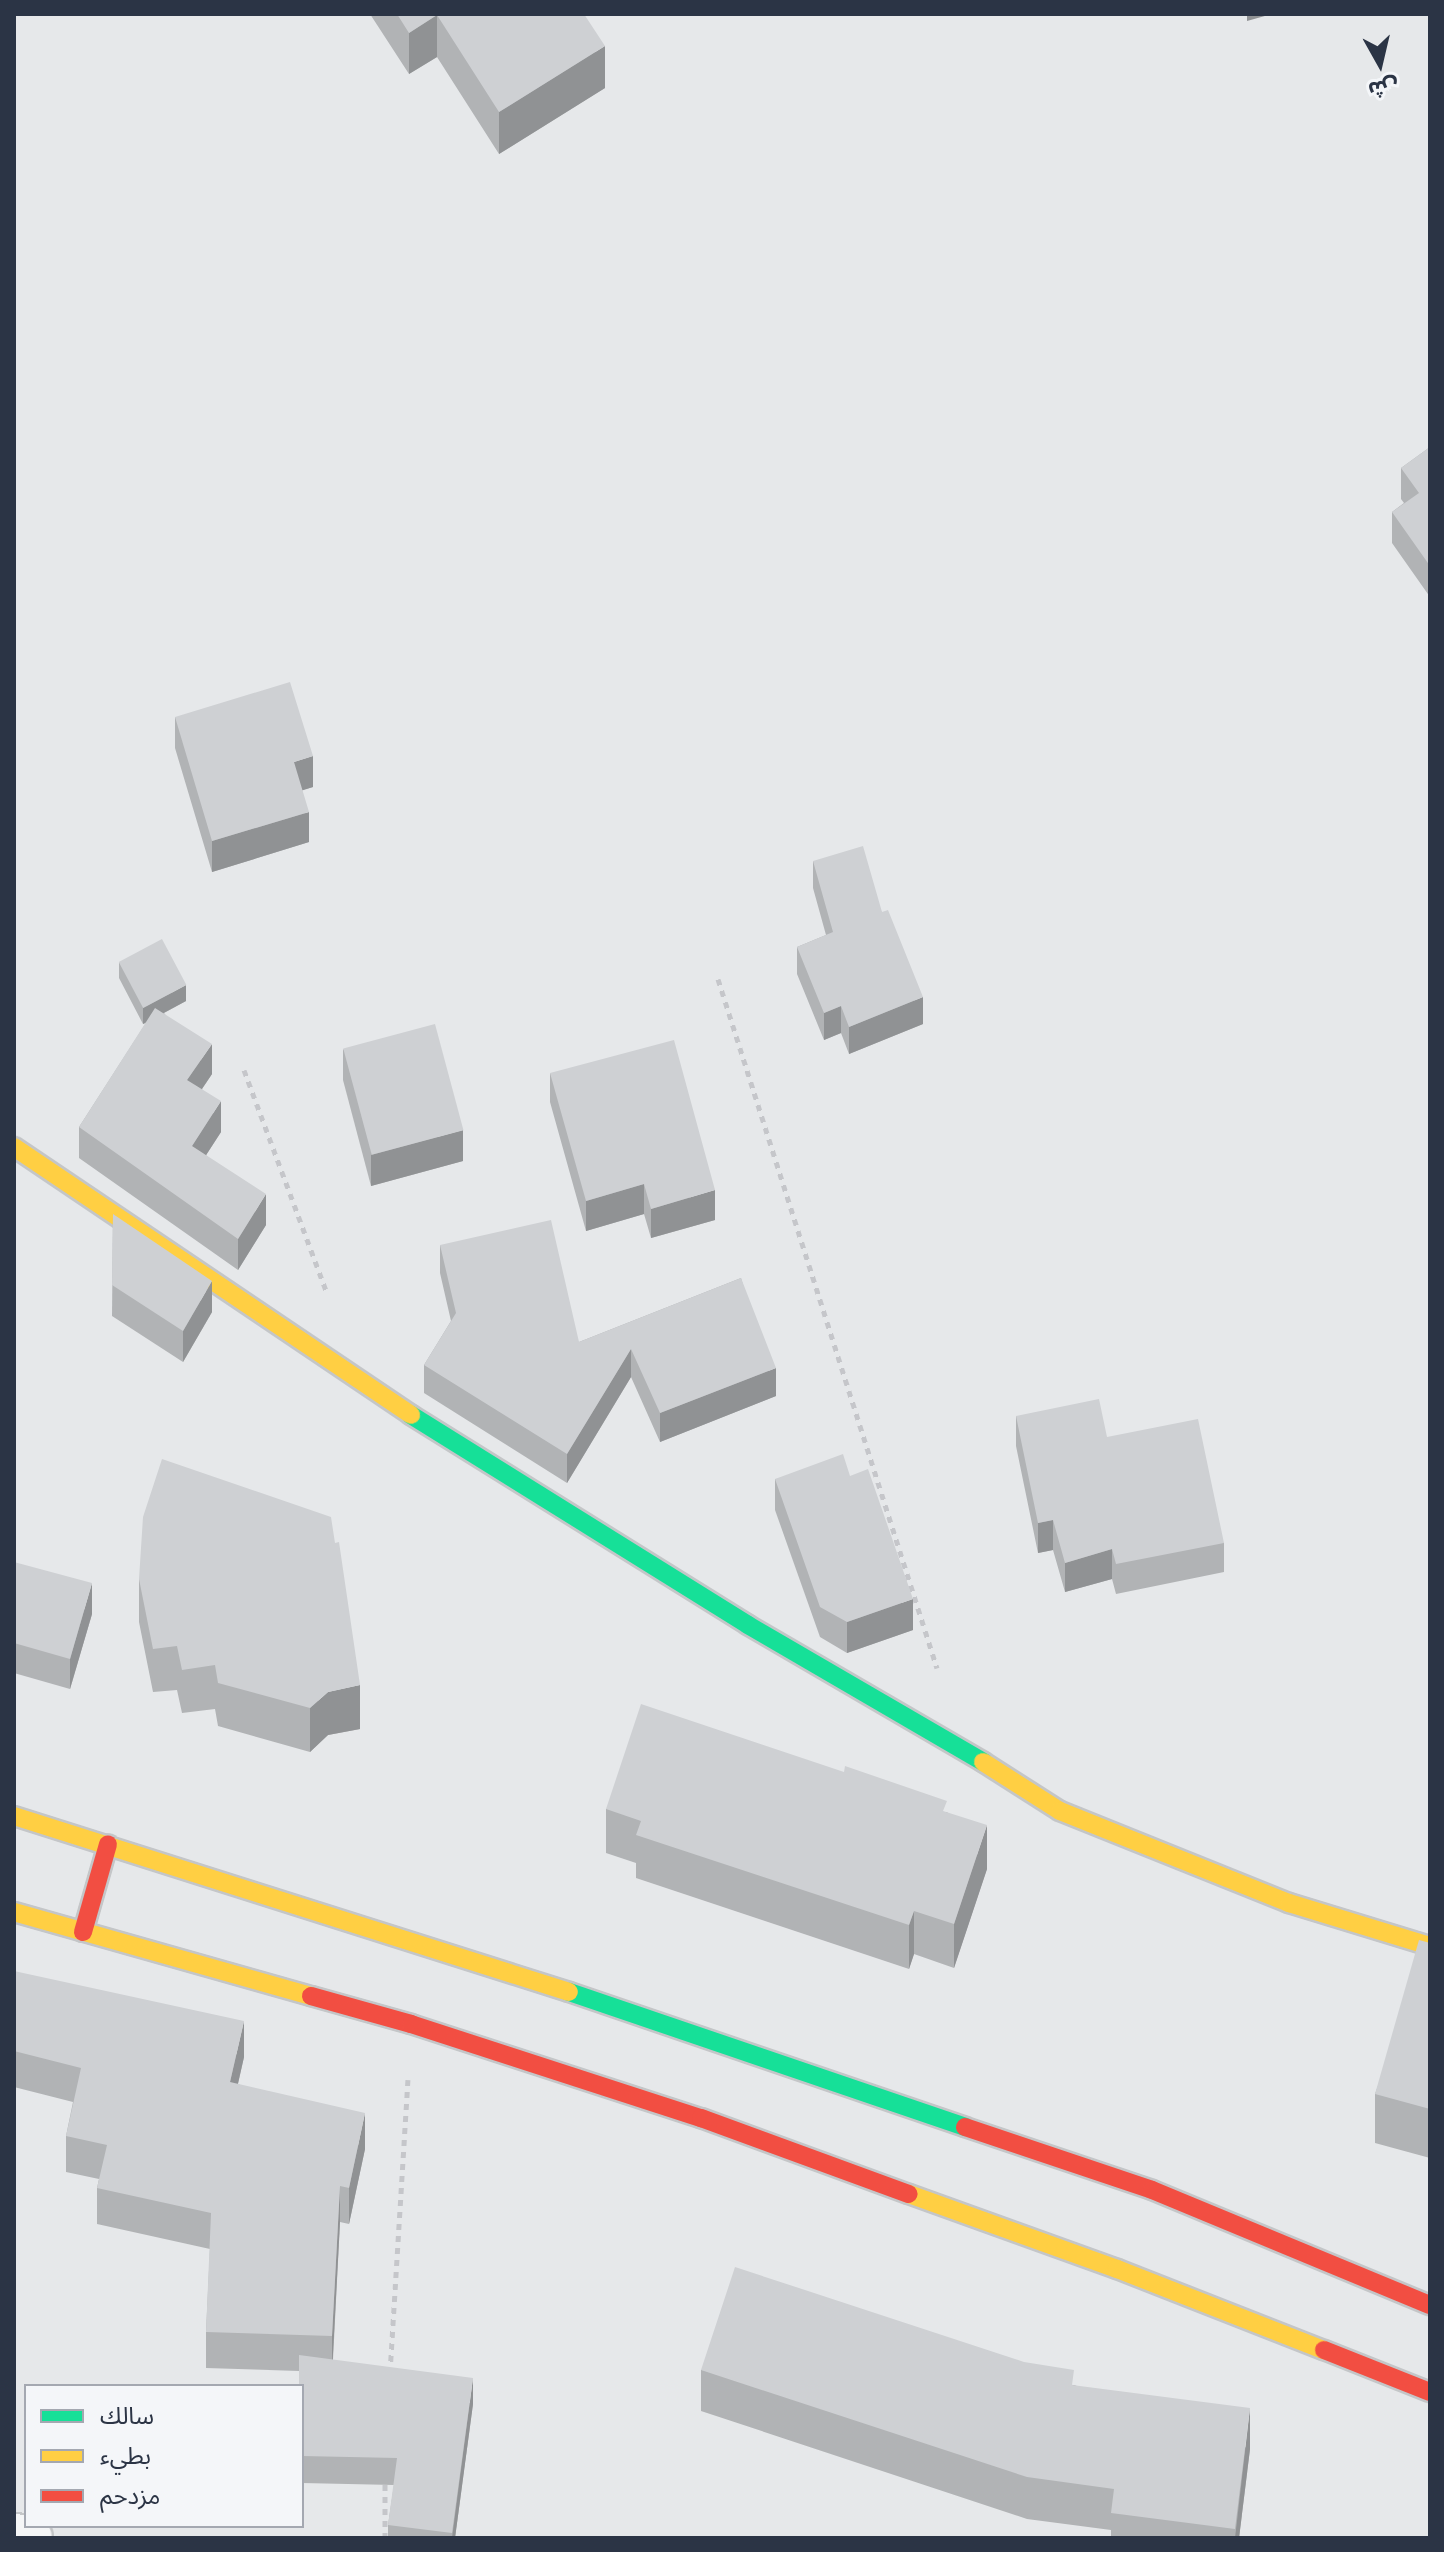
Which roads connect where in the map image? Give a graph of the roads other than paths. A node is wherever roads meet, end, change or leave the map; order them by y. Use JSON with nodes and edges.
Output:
{"nodes":[{"id":1,"x":14,"y":1147,"type":"edge"},
{"id":2,"x":14,"y":1816,"type":"edge"},
{"id":3,"x":108,"y":1844,"type":"junction"},
{"id":4,"x":14,"y":1912,"type":"edge"},
{"id":5,"x":83,"y":1932,"type":"junction"},
{"id":6,"x":1430,"y":1946,"type":"edge"},
{"id":7,"x":1430,"y":2305,"type":"edge"},
{"id":8,"x":1430,"y":2392,"type":"edge"},
{"id":9,"x":14,"y":2536,"type":"edge"},
{"id":10,"x":30,"y":2538,"type":"edge"}],
"edges":[{"from":1,"to":6,"type":"main road"},
{"from":2,"to":3,"type":"main road"},
{"from":3,"to":5,"type":"main road"},
{"from":3,"to":7,"type":"main road"},
{"from":4,"to":5,"type":"main road"},
{"from":5,"to":8,"type":"main road"},
{"from":9,"to":10,"type":"street"}]}
